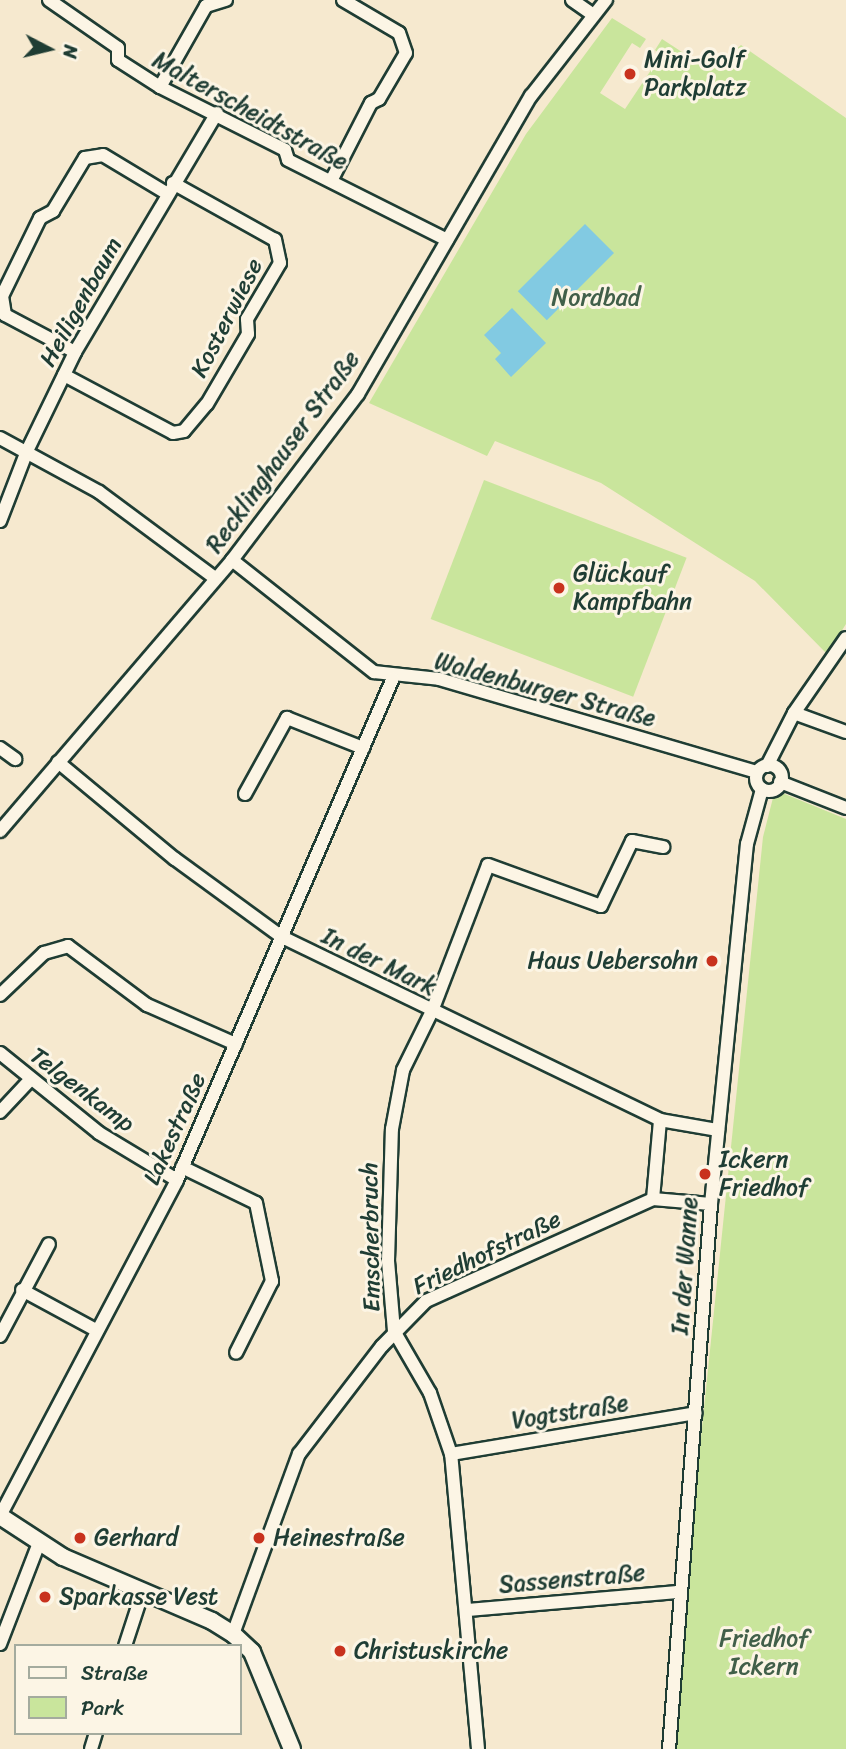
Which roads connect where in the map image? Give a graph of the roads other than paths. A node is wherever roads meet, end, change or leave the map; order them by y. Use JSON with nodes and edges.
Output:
{"nodes":[{"id":1,"x":49,"y":0,"type":"edge"},
{"id":2,"x":226,"y":0,"type":"edge"},
{"id":3,"x":342,"y":0,"type":"edge"},
{"id":4,"x":572,"y":0,"type":"edge"},
{"id":5,"x":606,"y":0,"type":"edge"},
{"id":6,"x":592,"y":14,"type":"junction"},
{"id":7,"x":160,"y":87,"type":"junction"},
{"id":8,"x":216,"y":113,"type":"junction"},
{"id":9,"x":331,"y":181,"type":"junction"},
{"id":10,"x":169,"y":188,"type":"junction"},
{"id":11,"x":447,"y":240,"type":"junction"},
{"id":12,"x":75,"y":352,"type":"junction"},
{"id":13,"x":64,"y":375,"type":"junction"},
{"id":14,"x":0,"y":438,"type":"edge"},
{"id":15,"x":27,"y":451,"type":"junction"},
{"id":16,"x":0,"y":521,"type":"edge"},
{"id":17,"x":232,"y":560,"type":"junction"},
{"id":18,"x":215,"y":578,"type":"junction"},
{"id":19,"x":846,"y":638,"type":"edge"},
{"id":20,"x":840,"y":658,"type":"edge"},
{"id":21,"x":393,"y":678,"type":"junction"},
{"id":22,"x":794,"y":713,"type":"junction"},
{"id":23,"x":846,"y":732,"type":"edge"},
{"id":24,"x":0,"y":748,"type":"edge"},
{"id":25,"x":363,"y":748,"type":"junction"},
{"id":26,"x":15,"y":759,"type":"dead end"},
{"id":27,"x":58,"y":762,"type":"junction"},
{"id":28,"x":762,"y":769,"type":"junction"},
{"id":29,"x":780,"y":782,"type":"junction"},
{"id":30,"x":762,"y":789,"type":"junction"},
{"id":31,"x":245,"y":794,"type":"dead end"},
{"id":32,"x":842,"y":807,"type":"edge"},
{"id":33,"x":0,"y":831,"type":"edge"},
{"id":34,"x":663,"y":847,"type":"dead end"},
{"id":35,"x":282,"y":937,"type":"junction"},
{"id":36,"x":0,"y":995,"type":"edge"},
{"id":37,"x":432,"y":1011,"type":"junction"},
{"id":38,"x":236,"y":1044,"type":"junction"},
{"id":39,"x":0,"y":1053,"type":"edge"},
{"id":40,"x":30,"y":1080,"type":"junction"},
{"id":41,"x":0,"y":1112,"type":"edge"},
{"id":42,"x":660,"y":1120,"type":"junction"},
{"id":43,"x":718,"y":1130,"type":"junction"},
{"id":44,"x":183,"y":1167,"type":"junction"},
{"id":45,"x":177,"y":1180,"type":"junction"},
{"id":46,"x":653,"y":1199,"type":"junction"},
{"id":47,"x":710,"y":1204,"type":"junction"},
{"id":48,"x":49,"y":1244,"type":"dead end"},
{"id":49,"x":22,"y":1290,"type":"junction"},
{"id":50,"x":96,"y":1330,"type":"junction"},
{"id":51,"x":394,"y":1331,"type":"junction"},
{"id":52,"x":0,"y":1336,"type":"edge"},
{"id":53,"x":236,"y":1353,"type":"dead end"},
{"id":54,"x":696,"y":1413,"type":"junction"},
{"id":55,"x":451,"y":1454,"type":"junction"},
{"id":56,"x":0,"y":1516,"type":"edge"},
{"id":57,"x":39,"y":1543,"type":"junction"},
{"id":58,"x":143,"y":1591,"type":"junction"},
{"id":59,"x":680,"y":1592,"type":"junction"},
{"id":60,"x":468,"y":1610,"type":"junction"},
{"id":61,"x":233,"y":1634,"type":"junction"},
{"id":62,"x":0,"y":1644,"type":"edge"},
{"id":63,"x":126,"y":1644,"type":"edge"},
{"id":64,"x":292,"y":1749,"type":"edge"},
{"id":65,"x":478,"y":1749,"type":"edge"},
{"id":66,"x":669,"y":1749,"type":"edge"}],
"edges":[{"from":1,"to":7,"type":"street","name":"Malterscheidtstraße"},
{"from":2,"to":7,"type":"street"},
{"from":3,"to":9,"type":"street"},
{"from":4,"to":6,"type":"street"},
{"from":5,"to":6,"type":"street","name":"Recklinghauser Straße"},
{"from":6,"to":11,"type":"street","name":"Recklinghauser Straße"},
{"from":7,"to":8,"type":"street","name":"Malterscheidtstraße"},
{"from":8,"to":9,"type":"street","name":"Malterscheidtstraße"},
{"from":8,"to":10,"type":"street","name":"Heiligenbaum"},
{"from":9,"to":11,"type":"street","name":"Malterscheidtstraße"},
{"from":10,"to":12,"type":"street","name":"Heiligenbaum"},
{"from":10,"to":12,"type":"street","name":"Kosterwiese"},
{"from":10,"to":13,"type":"street","name":"Kosterwiese"},
{"from":11,"to":17,"type":"street","name":"Recklinghauser Straße"},
{"from":12,"to":13,"type":"street","name":"Heiligenbaum"},
{"from":13,"to":15,"type":"street","name":"Heiligenbaum"},
{"from":14,"to":15,"type":"street"},
{"from":15,"to":16,"type":"street","name":"Heiligenbaum"},
{"from":15,"to":18,"type":"street"},
{"from":17,"to":18,"type":"street","name":"Recklinghauser Straße"},
{"from":17,"to":21,"type":"street","name":"Waldenburger Straße"},
{"from":18,"to":27,"type":"street","name":"Recklinghauser Straße"},
{"from":19,"to":20,"type":"street"},
{"from":20,"to":22,"type":"street"},
{"from":21,"to":25,"type":"street","name":"Lakestraße"},
{"from":21,"to":28,"type":"street","name":"Waldenburger Straße"},
{"from":22,"to":23,"type":"street"},
{"from":22,"to":28,"type":"street"},
{"from":24,"to":26,"type":"street"},
{"from":25,"to":31,"type":"street"},
{"from":25,"to":35,"type":"street","name":"Lakestraße"},
{"from":27,"to":33,"type":"street","name":"Recklinghauser Straße"},
{"from":27,"to":35,"type":"street","name":"In der Mark"},
{"from":28,"to":29,"type":"street"},
{"from":28,"to":30,"type":"street"},
{"from":29,"to":30,"type":"street"},
{"from":29,"to":32,"type":"street"},
{"from":30,"to":43,"type":"street","name":"In der Wanne"},
{"from":34,"to":37,"type":"street","name":"Emscherbruch"},
{"from":35,"to":37,"type":"street","name":"In der Mark"},
{"from":35,"to":38,"type":"street","name":"Lakestraße"},
{"from":36,"to":38,"type":"street"},
{"from":37,"to":42,"type":"street","name":"In der Mark"},
{"from":37,"to":51,"type":"street","name":"Emscherbruch"},
{"from":38,"to":44,"type":"street","name":"Lakestraße"},
{"from":39,"to":40,"type":"street","name":"Telgenkamp"},
{"from":40,"to":41,"type":"street"},
{"from":40,"to":45,"type":"street","name":"Telgenkamp"},
{"from":42,"to":43,"type":"street","name":"In der Mark"},
{"from":42,"to":46,"type":"street"},
{"from":43,"to":47,"type":"street","name":"In der Wanne"},
{"from":44,"to":45,"type":"street","name":"Lakestraße"},
{"from":44,"to":53,"type":"street"},
{"from":45,"to":50,"type":"street","name":"Lakestraße"},
{"from":46,"to":47,"type":"street","name":"Friedhofstraße"},
{"from":46,"to":51,"type":"street","name":"Friedhofstraße"},
{"from":47,"to":54,"type":"street","name":"In der Wanne"},
{"from":48,"to":49,"type":"street"},
{"from":49,"to":50,"type":"street"},
{"from":49,"to":52,"type":"street"},
{"from":50,"to":56,"type":"street","name":"Lakestraße"},
{"from":51,"to":55,"type":"street","name":"Emscherbruch"},
{"from":51,"to":61,"type":"street","name":"Friedhofstraße"},
{"from":54,"to":55,"type":"street","name":"Vogtstraße"},
{"from":54,"to":59,"type":"street","name":"In der Wanne"},
{"from":55,"to":60,"type":"street","name":"Emscherbruch"},
{"from":56,"to":57,"type":"main road"},
{"from":57,"to":58,"type":"main road"},
{"from":57,"to":62,"type":"street"},
{"from":58,"to":61,"type":"main road"},
{"from":58,"to":63,"type":"street"},
{"from":59,"to":60,"type":"street","name":"Sassenstraße"},
{"from":59,"to":66,"type":"street","name":"In der Wanne"},
{"from":60,"to":65,"type":"street","name":"Emscherbruch"},
{"from":61,"to":64,"type":"main road"}]}
